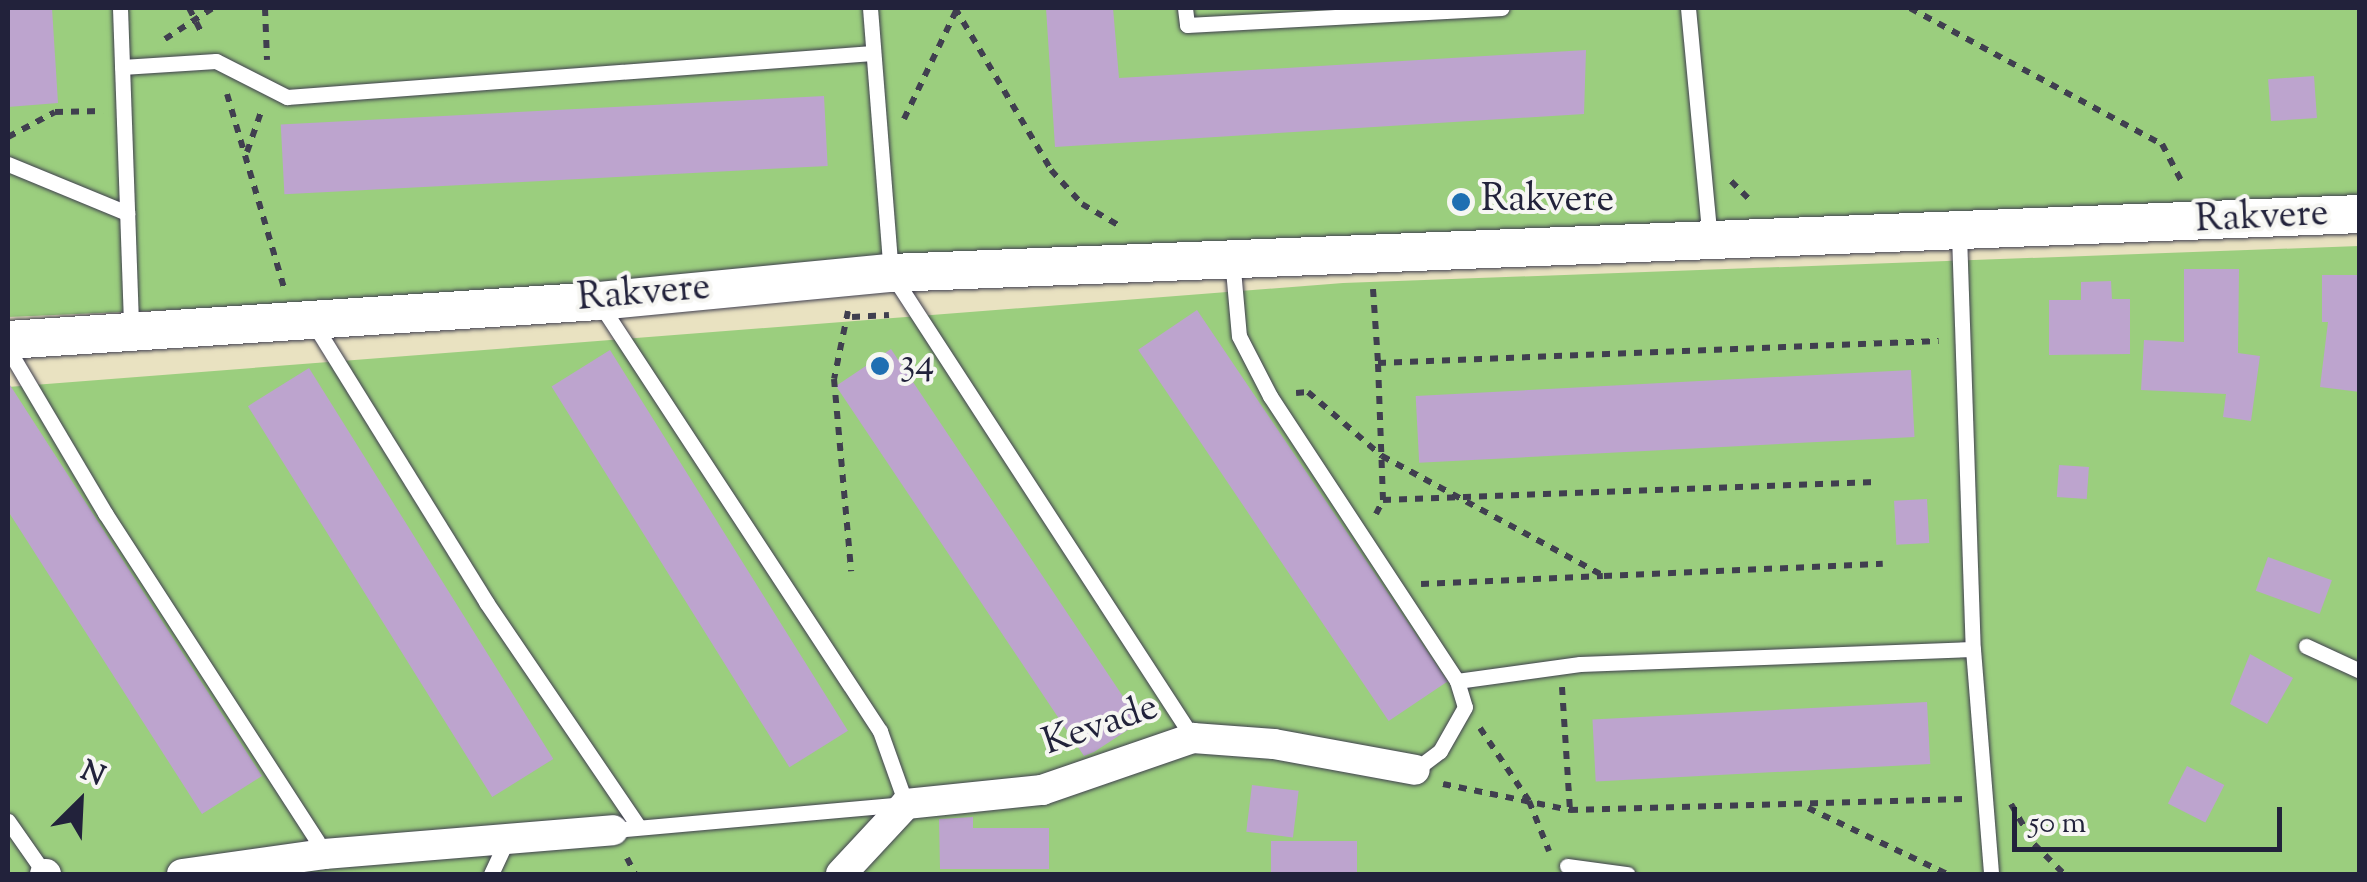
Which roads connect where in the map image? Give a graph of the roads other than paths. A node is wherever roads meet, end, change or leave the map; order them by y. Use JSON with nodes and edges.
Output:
{"nodes":[{"id":1,"x":120,"y":8,"type":"edge"},
{"id":2,"x":870,"y":8,"type":"edge"},
{"id":3,"x":1185,"y":8,"type":"edge"},
{"id":4,"x":1502,"y":8,"type":"edge"},
{"id":5,"x":1688,"y":8,"type":"edge"},
{"id":6,"x":872,"y":53,"type":"junction"},
{"id":7,"x":122,"y":66,"type":"junction"},
{"id":8,"x":8,"y":164,"type":"edge"},
{"id":9,"x":127,"y":213,"type":"junction"},
{"id":10,"x":2360,"y":214,"type":"edge"},
{"id":11,"x":1960,"y":234,"type":"junction"},
{"id":12,"x":1710,"y":240,"type":"junction"},
{"id":13,"x":1232,"y":258,"type":"junction"},
{"id":14,"x":890,"y":273,"type":"junction"},
{"id":15,"x":598,"y":300,"type":"junction"},
{"id":16,"x":301,"y":318,"type":"junction"},
{"id":17,"x":131,"y":330,"type":"junction"},
{"id":18,"x":8,"y":340,"type":"edge"},
{"id":19,"x":8,"y":348,"type":"edge"},
{"id":20,"x":2306,"y":646,"type":"dead end"},
{"id":21,"x":1973,"y":649,"type":"junction"},
{"id":22,"x":2360,"y":671,"type":"edge"},
{"id":23,"x":1457,"y":681,"type":"junction"},
{"id":24,"x":1193,"y":738,"type":"junction"},
{"id":25,"x":1415,"y":770,"type":"joint"},
{"id":26,"x":906,"y":804,"type":"junction"},
{"id":27,"x":8,"y":820,"type":"edge"},
{"id":28,"x":626,"y":828,"type":"junction"},
{"id":29,"x":508,"y":838,"type":"junction"},
{"id":30,"x":317,"y":841,"type":"dead end"},
{"id":31,"x":1567,"y":866,"type":"dead end"},
{"id":32,"x":45,"y":874,"type":"edge"},
{"id":33,"x":182,"y":874,"type":"edge"},
{"id":34,"x":491,"y":874,"type":"edge"},
{"id":35,"x":841,"y":874,"type":"edge"},
{"id":36,"x":1627,"y":874,"type":"edge"},
{"id":37,"x":1991,"y":874,"type":"edge"}],
"edges":[{"from":1,"to":7,"type":"lane"},
{"from":2,"to":6,"type":"lane"},
{"from":3,"to":4,"type":"lane"},
{"from":5,"to":12,"type":"lane"},
{"from":6,"to":7,"type":"lane"},
{"from":6,"to":14,"type":"lane"},
{"from":7,"to":9,"type":"lane"},
{"from":8,"to":9,"type":"lane"},
{"from":9,"to":17,"type":"lane"},
{"from":10,"to":11,"type":"street","name":"Rakvere"},
{"from":11,"to":12,"type":"street","name":"Rakvere"},
{"from":11,"to":21,"type":"lane"},
{"from":12,"to":13,"type":"street","name":"Rakvere"},
{"from":13,"to":14,"type":"street","name":"Rakvere"},
{"from":13,"to":23,"type":"lane"},
{"from":14,"to":15,"type":"street","name":"Rakvere"},
{"from":14,"to":24,"type":"lane"},
{"from":15,"to":16,"type":"street","name":"Rakvere"},
{"from":15,"to":26,"type":"lane"},
{"from":16,"to":17,"type":"street","name":"Rakvere"},
{"from":16,"to":28,"type":"lane"},
{"from":17,"to":18,"type":"street","name":"Rakvere"},
{"from":19,"to":30,"type":"lane"},
{"from":20,"to":22,"type":"lane"},
{"from":21,"to":23,"type":"lane"},
{"from":21,"to":37,"type":"lane"},
{"from":23,"to":25,"type":"lane"},
{"from":24,"to":25,"type":"street","name":"Kevade"},
{"from":24,"to":26,"type":"street","name":"Kevade"},
{"from":26,"to":28,"type":"lane"},
{"from":26,"to":35,"type":"street"},
{"from":27,"to":32,"type":"lane"},
{"from":28,"to":29,"type":"street"},
{"from":29,"to":33,"type":"street"},
{"from":29,"to":34,"type":"lane"},
{"from":31,"to":36,"type":"lane"}]}
